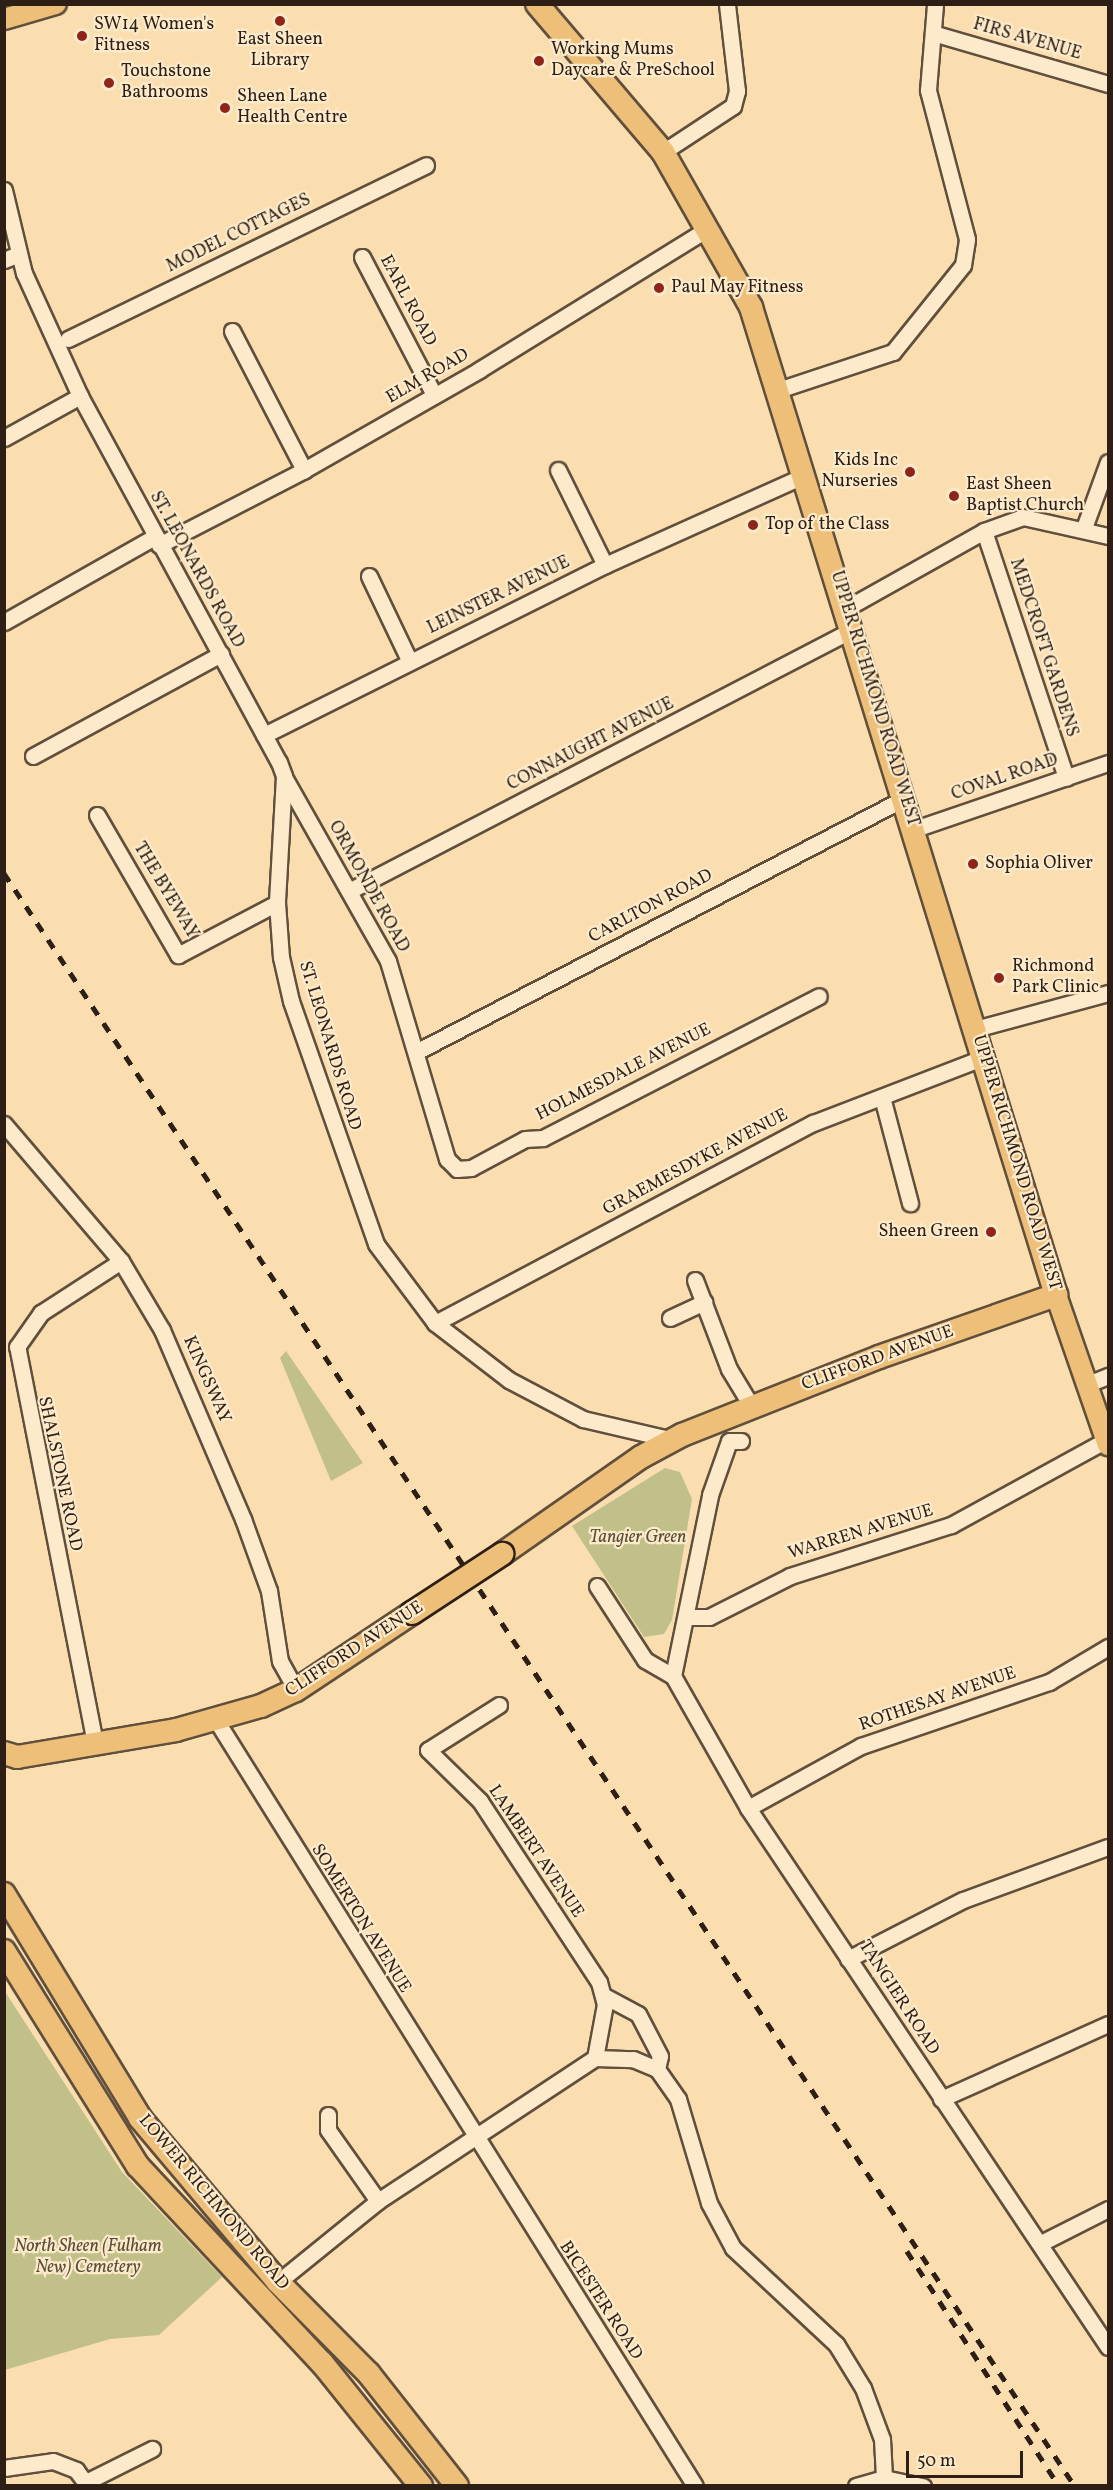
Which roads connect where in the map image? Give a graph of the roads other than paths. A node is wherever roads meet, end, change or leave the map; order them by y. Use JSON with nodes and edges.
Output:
{"nodes":[{"id":1,"x":56,"y":4,"type":"edge"},
{"id":2,"x":537,"y":4,"type":"edge"},
{"id":3,"x":727,"y":4,"type":"edge"},
{"id":4,"x":935,"y":4,"type":"edge"},
{"id":5,"x":7,"y":14,"type":"edge"},
{"id":6,"x":936,"y":34,"type":"junction"},
{"id":7,"x":1108,"y":84,"type":"edge"},
{"id":8,"x":663,"y":152,"type":"junction"},
{"id":9,"x":426,"y":165,"type":"dead end"},
{"id":10,"x":4,"y":190,"type":"edge"},
{"id":11,"x":709,"y":228,"type":"junction"},
{"id":12,"x":19,"y":254,"type":"junction"},
{"id":13,"x":362,"y":257,"type":"dead end"},
{"id":14,"x":4,"y":260,"type":"edge"},
{"id":15,"x":232,"y":331,"type":"dead end"},
{"id":16,"x":68,"y":339,"type":"dead end"},
{"id":17,"x":778,"y":390,"type":"junction"},
{"id":18,"x":434,"y":395,"type":"junction"},
{"id":19,"x":80,"y":396,"type":"junction"},
{"id":20,"x":4,"y":438,"type":"edge"},
{"id":21,"x":1108,"y":462,"type":"edge"},
{"id":22,"x":304,"y":470,"type":"junction"},
{"id":23,"x":558,"y":470,"type":"dead end"},
{"id":24,"x":803,"y":476,"type":"junction"},
{"id":25,"x":1084,"y":528,"type":"junction"},
{"id":26,"x":984,"y":531,"type":"junction"},
{"id":27,"x":1108,"y":536,"type":"edge"},
{"id":28,"x":156,"y":541,"type":"junction"},
{"id":29,"x":605,"y":565,"type":"junction"},
{"id":30,"x":369,"y":576,"type":"dead end"},
{"id":31,"x":845,"y":609,"type":"junction"},
{"id":32,"x":4,"y":622,"type":"edge"},
{"id":33,"x":850,"y":632,"type":"junction"},
{"id":34,"x":220,"y":654,"type":"junction"},
{"id":35,"x":410,"y":662,"type":"junction"},
{"id":36,"x":264,"y":735,"type":"junction"},
{"id":37,"x":33,"y":756,"type":"dead end"},
{"id":38,"x":1108,"y":763,"type":"edge"},
{"id":39,"x":284,"y":776,"type":"junction"},
{"id":40,"x":1066,"y":778,"type":"junction"},
{"id":41,"x":905,"y":798,"type":"junction"},
{"id":42,"x":97,"y":815,"type":"dead end"},
{"id":43,"x":915,"y":829,"type":"junction"},
{"id":44,"x":349,"y":891,"type":"junction"},
{"id":45,"x":277,"y":903,"type":"junction"},
{"id":46,"x":1108,"y":993,"type":"edge"},
{"id":47,"x":819,"y":996,"type":"dead end"},
{"id":48,"x":975,"y":1029,"type":"junction"},
{"id":49,"x":416,"y":1052,"type":"junction"},
{"id":50,"x":985,"y":1057,"type":"junction"},
{"id":51,"x":882,"y":1097,"type":"junction"},
{"id":52,"x":4,"y":1124,"type":"edge"},
{"id":53,"x":447,"y":1159,"type":"joint"},
{"id":54,"x":910,"y":1203,"type":"dead end"},
{"id":55,"x":121,"y":1262,"type":"junction"},
{"id":56,"x":695,"y":1280,"type":"dead end"},
{"id":57,"x":1056,"y":1294,"type":"junction"},
{"id":58,"x":705,"y":1302,"type":"junction"},
{"id":59,"x":670,"y":1318,"type":"dead end"},
{"id":60,"x":435,"y":1323,"type":"junction"},
{"id":61,"x":1108,"y":1376,"type":"edge"},
{"id":62,"x":1088,"y":1384,"type":"junction"},
{"id":63,"x":752,"y":1407,"type":"junction"},
{"id":64,"x":703,"y":1431,"type":"junction"},
{"id":65,"x":673,"y":1440,"type":"junction"},
{"id":66,"x":741,"y":1440,"type":"dead end"},
{"id":67,"x":1108,"y":1443,"type":"edge"},
{"id":68,"x":625,"y":1472,"type":"junction"},
{"id":69,"x":597,"y":1586,"type":"dead end"},
{"id":70,"x":687,"y":1617,"type":"junction"},
{"id":71,"x":1108,"y":1647,"type":"edge"},
{"id":72,"x":673,"y":1676,"type":"junction"},
{"id":73,"x":296,"y":1690,"type":"junction"},
{"id":74,"x":499,"y":1705,"type":"dead end"},
{"id":75,"x":216,"y":1720,"type":"junction"},
{"id":76,"x":95,"y":1743,"type":"junction"},
{"id":77,"x":9,"y":1759,"type":"edge"},
{"id":78,"x":748,"y":1808,"type":"junction"},
{"id":79,"x":1108,"y":1847,"type":"edge"},
{"id":80,"x":4,"y":1894,"type":"edge"},
{"id":81,"x":32,"y":1941,"type":"junction"},
{"id":82,"x":6,"y":1953,"type":"edge"},
{"id":83,"x":848,"y":1959,"type":"junction"},
{"id":84,"x":604,"y":1996,"type":"junction"},
{"id":85,"x":1108,"y":2024,"type":"edge"},
{"id":86,"x":96,"y":2050,"type":"junction"},
{"id":87,"x":595,"y":2058,"type":"junction"},
{"id":88,"x":71,"y":2066,"type":"junction"},
{"id":89,"x":657,"y":2069,"type":"junction"},
{"id":90,"x":941,"y":2099,"type":"junction"},
{"id":91,"x":328,"y":2115,"type":"dead end"},
{"id":92,"x":472,"y":2138,"type":"junction"},
{"id":93,"x":378,"y":2201,"type":"junction"},
{"id":94,"x":1108,"y":2209,"type":"edge"},
{"id":95,"x":1041,"y":2242,"type":"junction"},
{"id":96,"x":278,"y":2282,"type":"junction"},
{"id":97,"x":1105,"y":2341,"type":"edge"},
{"id":98,"x":152,"y":2449,"type":"dead end"},
{"id":99,"x":4,"y":2468,"type":"edge"},
{"id":100,"x":884,"y":2478,"type":"junction"},
{"id":101,"x":87,"y":2484,"type":"edge"},
{"id":102,"x":421,"y":2486,"type":"edge"},
{"id":103,"x":457,"y":2486,"type":"edge"},
{"id":104,"x":695,"y":2486,"type":"edge"},
{"id":105,"x":856,"y":2486,"type":"edge"},
{"id":106,"x":923,"y":2486,"type":"edge"}],
"edges":[{"from":1,"to":5,"type":"main road"},
{"from":2,"to":8,"type":"highway","name":"UPPER RICHMOND ROAD WEST"},
{"from":3,"to":8,"type":"street"},
{"from":4,"to":6,"type":"street"},
{"from":6,"to":7,"type":"street","name":"FIRS AVENUE"},
{"from":6,"to":17,"type":"street"},
{"from":8,"to":11,"type":"highway","name":"UPPER RICHMOND ROAD WEST"},
{"from":9,"to":16,"type":"street","name":"MODEL COTTAGES"},
{"from":10,"to":12,"type":"street","name":"ST. LEONARDS ROAD"},
{"from":11,"to":17,"type":"highway","name":"UPPER RICHMOND ROAD WEST"},
{"from":11,"to":18,"type":"street","name":"ELM ROAD"},
{"from":12,"to":14,"type":"street"},
{"from":12,"to":19,"type":"street","name":"ST. LEONARDS ROAD"},
{"from":13,"to":18,"type":"street","name":"EARL ROAD"},
{"from":15,"to":22,"type":"street"},
{"from":17,"to":24,"type":"highway","name":"UPPER RICHMOND ROAD WEST"},
{"from":18,"to":22,"type":"street","name":"ELM ROAD"},
{"from":19,"to":20,"type":"street"},
{"from":19,"to":28,"type":"street","name":"ST. LEONARDS ROAD"},
{"from":21,"to":25,"type":"street"},
{"from":22,"to":28,"type":"street","name":"ELM ROAD"},
{"from":23,"to":29,"type":"street"},
{"from":24,"to":29,"type":"street","name":"LEINSTER AVENUE"},
{"from":24,"to":31,"type":"highway","name":"UPPER RICHMOND ROAD WEST"},
{"from":25,"to":26,"type":"street"},
{"from":25,"to":27,"type":"street"},
{"from":26,"to":31,"type":"street"},
{"from":26,"to":40,"type":"street","name":"MEDCROFT GARDENS"},
{"from":28,"to":32,"type":"street","name":"ELM ROAD"},
{"from":28,"to":34,"type":"street","name":"ST. LEONARDS ROAD"},
{"from":29,"to":35,"type":"street","name":"LEINSTER AVENUE"},
{"from":30,"to":35,"type":"street"},
{"from":31,"to":33,"type":"highway","name":"UPPER RICHMOND ROAD WEST"},
{"from":33,"to":41,"type":"highway","name":"UPPER RICHMOND ROAD WEST"},
{"from":33,"to":44,"type":"street","name":"CONNAUGHT AVENUE"},
{"from":34,"to":36,"type":"street","name":"ST. LEONARDS ROAD"},
{"from":34,"to":37,"type":"street"},
{"from":35,"to":36,"type":"street","name":"LEINSTER AVENUE"},
{"from":36,"to":39,"type":"street","name":"ST. LEONARDS ROAD"},
{"from":38,"to":40,"type":"street","name":"COVAL ROAD"},
{"from":39,"to":44,"type":"street","name":"ORMONDE ROAD"},
{"from":39,"to":45,"type":"street","name":"ST. LEONARDS ROAD"},
{"from":40,"to":43,"type":"street","name":"COVAL ROAD"},
{"from":41,"to":43,"type":"highway","name":"UPPER RICHMOND ROAD WEST"},
{"from":41,"to":49,"type":"street","name":"CARLTON ROAD"},
{"from":42,"to":45,"type":"street","name":"THE BYEWAY"},
{"from":43,"to":48,"type":"highway","name":"UPPER RICHMOND ROAD WEST"},
{"from":44,"to":49,"type":"street","name":"ORMONDE ROAD"},
{"from":45,"to":60,"type":"street","name":"ST. LEONARDS ROAD"},
{"from":46,"to":48,"type":"street"},
{"from":47,"to":53,"type":"street","name":"HOLMESDALE AVENUE"},
{"from":48,"to":50,"type":"highway","name":"UPPER RICHMOND ROAD WEST"},
{"from":49,"to":53,"type":"street","name":"ORMONDE ROAD"},
{"from":50,"to":51,"type":"street","name":"GRAEMESDYKE AVENUE"},
{"from":50,"to":57,"type":"highway","name":"UPPER RICHMOND ROAD WEST"},
{"from":51,"to":54,"type":"street"},
{"from":51,"to":60,"type":"street","name":"GRAEMESDYKE AVENUE"},
{"from":52,"to":55,"type":"street","name":"KINGSWAY"},
{"from":55,"to":73,"type":"street","name":"KINGSWAY"},
{"from":55,"to":76,"type":"street","name":"SHALSTONE ROAD"},
{"from":56,"to":58,"type":"street"},
{"from":57,"to":62,"type":"main road","name":"UPPER RICHMOND ROAD WEST"},
{"from":57,"to":63,"type":"highway","name":"CLIFFORD AVENUE"},
{"from":58,"to":59,"type":"street"},
{"from":58,"to":63,"type":"street"},
{"from":60,"to":65,"type":"street","name":"ST. LEONARDS ROAD"},
{"from":61,"to":62,"type":"street"},
{"from":62,"to":67,"type":"main road","name":"UPPER RICHMOND ROAD WEST"},
{"from":63,"to":64,"type":"highway","name":"CLIFFORD AVENUE"},
{"from":64,"to":65,"type":"highway","name":"CLIFFORD AVENUE"},
{"from":64,"to":68,"type":"highway","name":"CLIFFORD AVENUE"},
{"from":65,"to":68,"type":"highway","name":"CLIFFORD AVENUE"},
{"from":66,"to":70,"type":"street"},
{"from":67,"to":70,"type":"street","name":"WARREN AVENUE"},
{"from":68,"to":73,"type":"highway","name":"CLIFFORD AVENUE","bridge":true},
{"from":69,"to":72,"type":"street"},
{"from":70,"to":72,"type":"street"},
{"from":71,"to":78,"type":"street","name":"ROTHESAY AVENUE"},
{"from":72,"to":78,"type":"street","name":"TANGIER ROAD"},
{"from":73,"to":75,"type":"highway","name":"CLIFFORD AVENUE"},
{"from":74,"to":84,"type":"street","name":"LAMBERT AVENUE"},
{"from":75,"to":76,"type":"highway","name":"CLIFFORD AVENUE"},
{"from":75,"to":92,"type":"street","name":"SOMERTON AVENUE"},
{"from":76,"to":77,"type":"highway","name":"CLIFFORD AVENUE"},
{"from":78,"to":83,"type":"street","name":"TANGIER ROAD"},
{"from":79,"to":83,"type":"street"},
{"from":80,"to":81,"type":"highway","name":"LOWER RICHMOND ROAD"},
{"from":81,"to":82,"type":"highway"},
{"from":81,"to":86,"type":"highway","name":"LOWER RICHMOND ROAD"},
{"from":82,"to":88,"type":"highway","name":"LOWER RICHMOND ROAD"},
{"from":83,"to":90,"type":"street","name":"TANGIER ROAD"},
{"from":84,"to":87,"type":"street"},
{"from":84,"to":89,"type":"street","name":"LAMBERT AVENUE"},
{"from":85,"to":90,"type":"street"},
{"from":86,"to":88,"type":"highway"},
{"from":86,"to":96,"type":"highway","name":"LOWER RICHMOND ROAD"},
{"from":87,"to":89,"type":"street"},
{"from":87,"to":92,"type":"street"},
{"from":88,"to":102,"type":"highway","name":"LOWER RICHMOND ROAD"},
{"from":89,"to":100,"type":"street","name":"LAMBERT AVENUE"},
{"from":90,"to":95,"type":"street","name":"TANGIER ROAD"},
{"from":91,"to":93,"type":"street"},
{"from":92,"to":93,"type":"street"},
{"from":92,"to":104,"type":"street","name":"BICESTER ROAD"},
{"from":93,"to":96,"type":"street"},
{"from":94,"to":95,"type":"street"},
{"from":95,"to":97,"type":"street","name":"TANGIER ROAD"},
{"from":96,"to":103,"type":"highway","name":"LOWER RICHMOND ROAD"},
{"from":98,"to":101,"type":"street"},
{"from":99,"to":101,"type":"street"},
{"from":100,"to":105,"type":"street"},
{"from":100,"to":106,"type":"street"}]}
